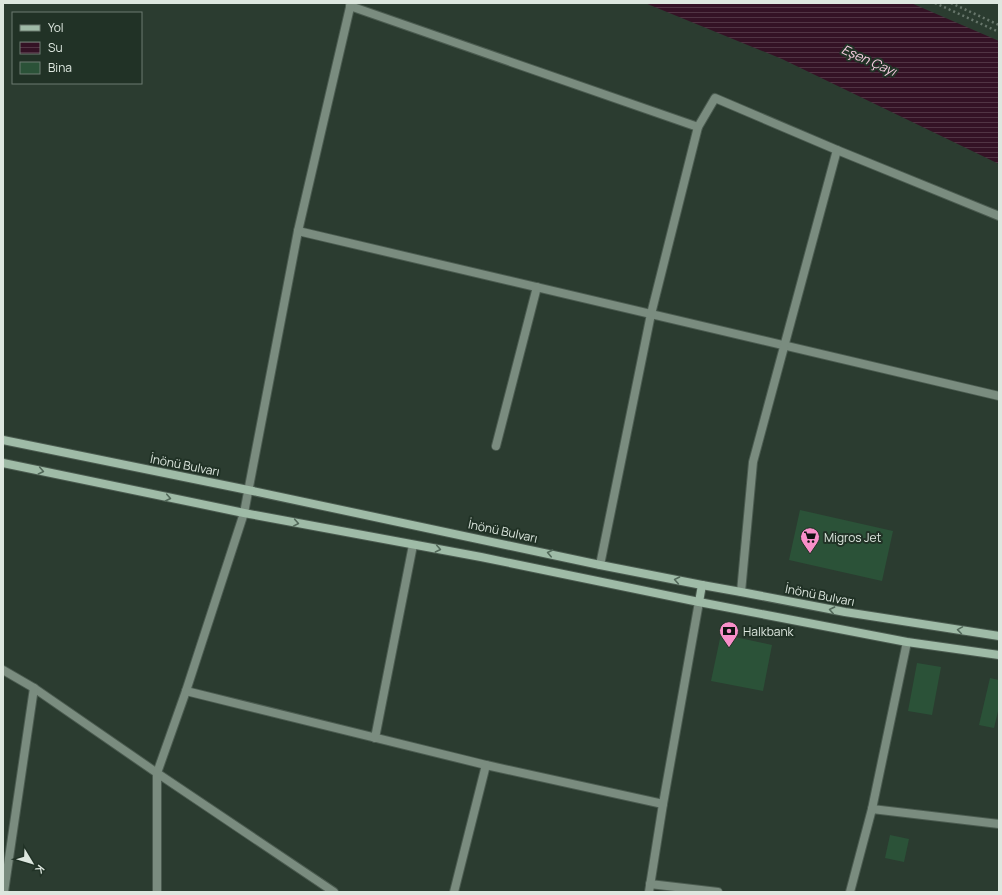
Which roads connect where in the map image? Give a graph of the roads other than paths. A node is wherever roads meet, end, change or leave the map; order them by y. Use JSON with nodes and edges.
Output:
{"nodes":[{"id":1,"x":350,"y":4,"type":"edge"},
{"id":2,"x":698,"y":127,"type":"junction"},
{"id":3,"x":837,"y":150,"type":"junction"},
{"id":4,"x":999,"y":216,"type":"edge"},
{"id":5,"x":298,"y":231,"type":"junction"},
{"id":6,"x":537,"y":287,"type":"junction"},
{"id":7,"x":651,"y":314,"type":"junction"},
{"id":8,"x":785,"y":345,"type":"junction"},
{"id":9,"x":999,"y":396,"type":"edge"},
{"id":10,"x":3,"y":440,"type":"edge"},
{"id":11,"x":496,"y":446,"type":"dead end"},
{"id":12,"x":3,"y":463,"type":"edge"},
{"id":13,"x":248,"y":490,"type":"junction"},
{"id":14,"x":244,"y":514,"type":"junction"},
{"id":15,"x":413,"y":544,"type":"junction"},
{"id":16,"x":600,"y":565,"type":"junction"},
{"id":17,"x":702,"y":585,"type":"junction"},
{"id":18,"x":741,"y":592,"type":"junction"},
{"id":19,"x":699,"y":602,"type":"junction"},
{"id":20,"x":999,"y":636,"type":"edge"},
{"id":21,"x":907,"y":642,"type":"junction"},
{"id":22,"x":999,"y":655,"type":"edge"},
{"id":23,"x":3,"y":670,"type":"edge"},
{"id":24,"x":34,"y":688,"type":"junction"},
{"id":25,"x":186,"y":691,"type":"junction"},
{"id":26,"x":375,"y":738,"type":"junction"},
{"id":27,"x":486,"y":765,"type":"junction"},
{"id":28,"x":157,"y":773,"type":"junction"},
{"id":29,"x":663,"y":804,"type":"junction"},
{"id":30,"x":872,"y":809,"type":"junction"},
{"id":31,"x":999,"y":824,"type":"edge"},
{"id":32,"x":650,"y":888,"type":"edge"},
{"id":33,"x":4,"y":892,"type":"edge"},
{"id":34,"x":157,"y":892,"type":"edge"},
{"id":35,"x":334,"y":892,"type":"edge"},
{"id":36,"x":454,"y":892,"type":"edge"},
{"id":37,"x":718,"y":892,"type":"edge"},
{"id":38,"x":850,"y":892,"type":"edge"}],
"edges":[{"from":1,"to":2,"type":"street"},
{"from":1,"to":5,"type":"street"},
{"from":2,"to":3,"type":"street"},
{"from":2,"to":7,"type":"street"},
{"from":3,"to":4,"type":"street"},
{"from":3,"to":8,"type":"street"},
{"from":5,"to":6,"type":"street"},
{"from":5,"to":13,"type":"street"},
{"from":6,"to":7,"type":"street"},
{"from":6,"to":11,"type":"street"},
{"from":7,"to":8,"type":"street"},
{"from":7,"to":16,"type":"street"},
{"from":8,"to":9,"type":"street"},
{"from":8,"to":18,"type":"street"},
{"from":10,"to":13,"type":"main road","name":"İnönü Bulvarı"},
{"from":12,"to":14,"type":"main road","one_way":true},
{"from":13,"to":14,"type":"street"},
{"from":16,"to":13,"type":"main road","name":"İnönü Bulvarı","one_way":true},
{"from":14,"to":15,"type":"main road","one_way":true},
{"from":14,"to":25,"type":"street"},
{"from":15,"to":19,"type":"main road","one_way":true},
{"from":15,"to":26,"type":"street"},
{"from":17,"to":16,"type":"main road","name":"İnönü Bulvarı","one_way":true},
{"from":17,"to":18,"type":"main road","name":"İnönü Bulvarı"},
{"from":17,"to":19,"type":"main road"},
{"from":20,"to":18,"type":"main road","name":"İnönü Bulvarı","one_way":true},
{"from":19,"to":21,"type":"main road"},
{"from":19,"to":29,"type":"street"},
{"from":21,"to":22,"type":"main road"},
{"from":21,"to":30,"type":"street"},
{"from":23,"to":24,"type":"street"},
{"from":24,"to":28,"type":"street"},
{"from":24,"to":33,"type":"street"},
{"from":25,"to":26,"type":"street"},
{"from":25,"to":28,"type":"street"},
{"from":26,"to":27,"type":"street"},
{"from":27,"to":29,"type":"street"},
{"from":27,"to":36,"type":"street"},
{"from":28,"to":34,"type":"street"},
{"from":28,"to":35,"type":"street"},
{"from":29,"to":32,"type":"street"},
{"from":30,"to":31,"type":"street"},
{"from":30,"to":38,"type":"street"},
{"from":32,"to":37,"type":"street"}]}
